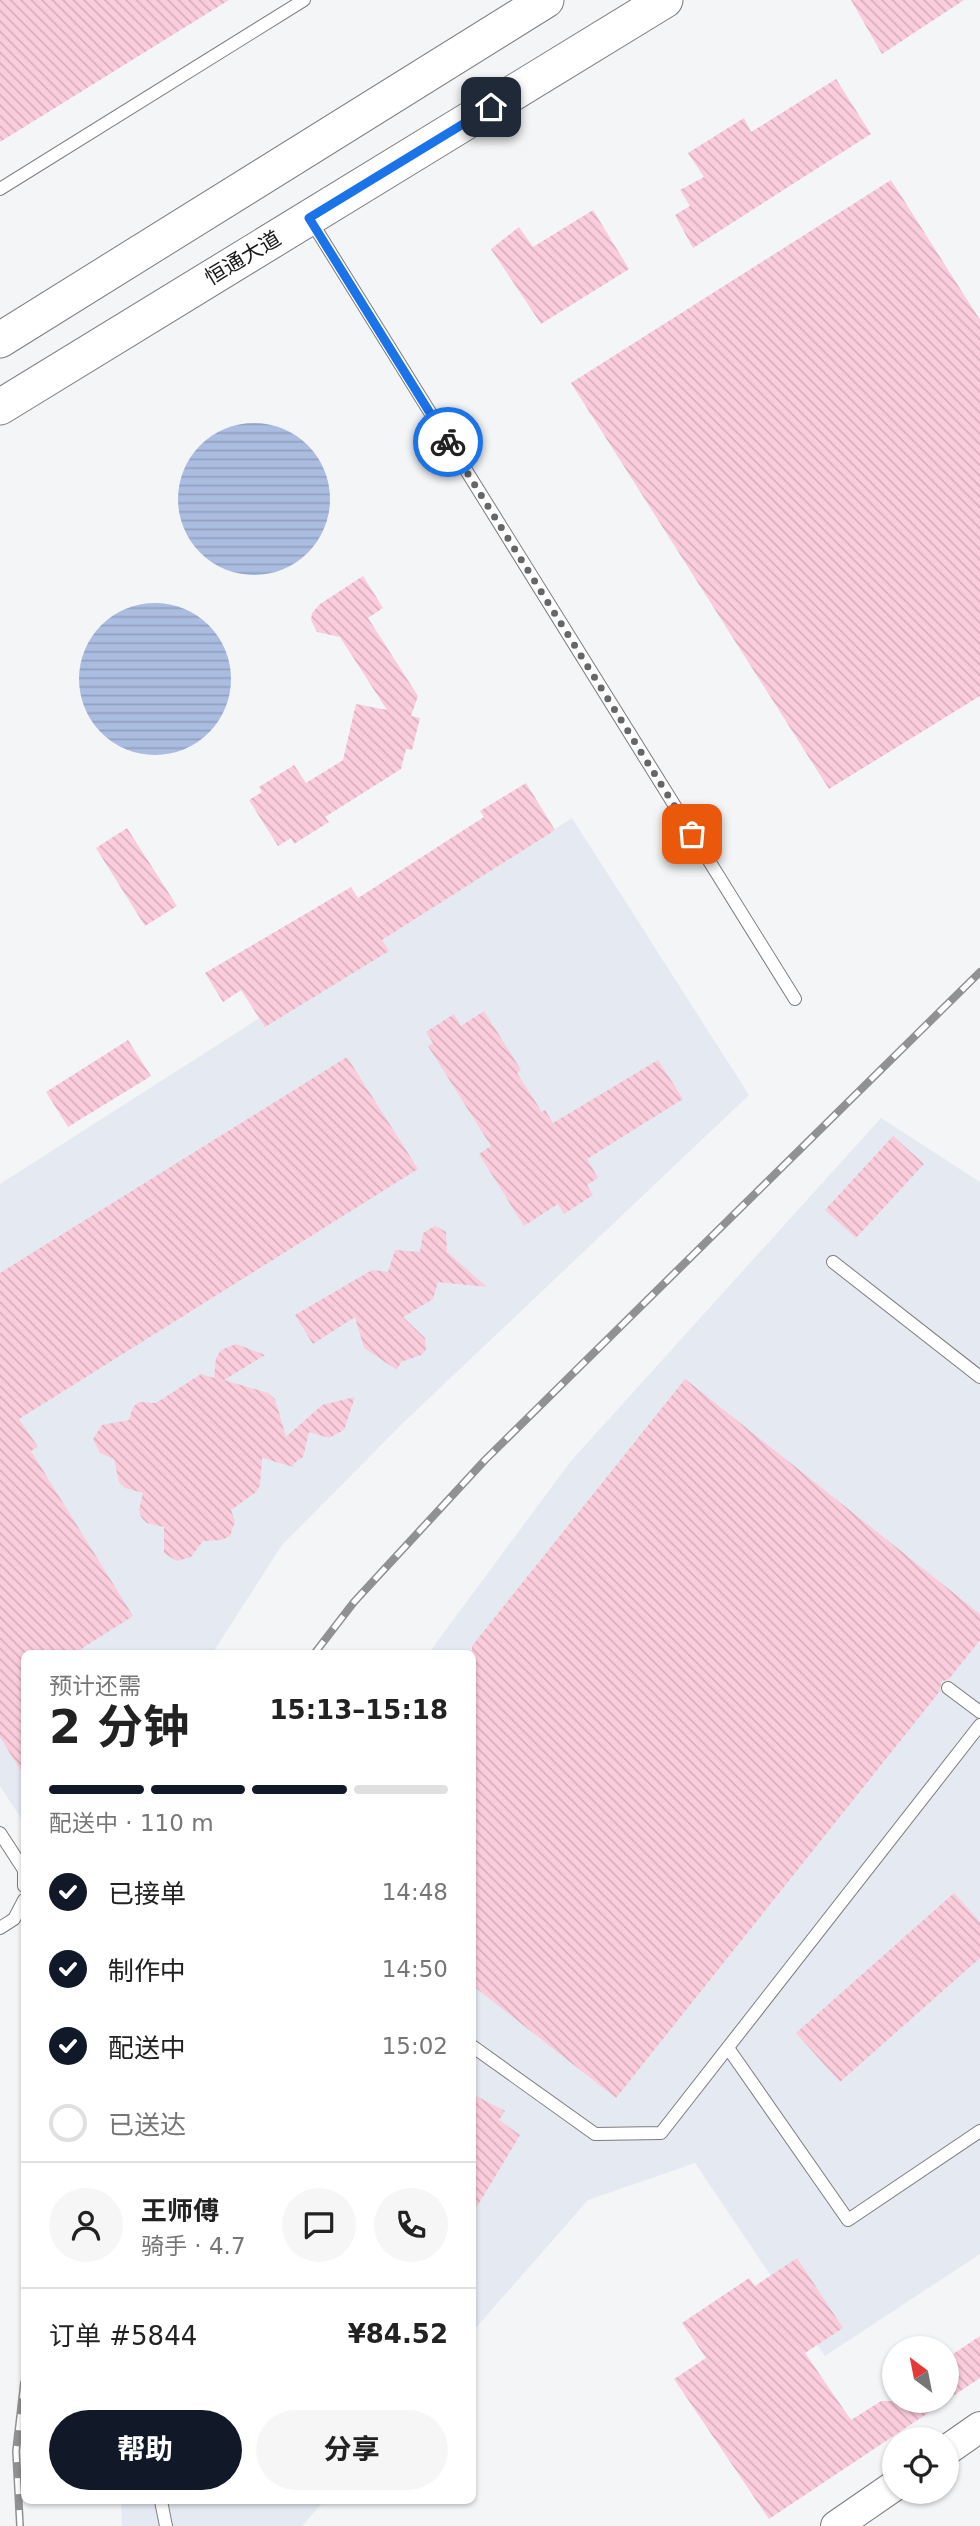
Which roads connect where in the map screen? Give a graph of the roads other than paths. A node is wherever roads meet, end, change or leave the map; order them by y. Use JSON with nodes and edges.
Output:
{"nodes":[{"id":1,"x":304,"y":0,"type":"edge"},
{"id":2,"x":546,"y":0,"type":"edge"},
{"id":3,"x":653,"y":3,"type":"edge"},
{"id":4,"x":0,"y":189,"type":"edge"},
{"id":5,"x":309,"y":218,"type":"junction"},
{"id":6,"x":0,"y":340,"type":"edge"},
{"id":7,"x":0,"y":407,"type":"edge"},
{"id":8,"x":795,"y":999,"type":"dead end"},
{"id":9,"x":833,"y":1262,"type":"dead end"},
{"id":10,"x":980,"y":1377,"type":"edge"},
{"id":11,"x":948,"y":1688,"type":"dead end"},
{"id":12,"x":980,"y":1713,"type":"edge"},
{"id":13,"x":980,"y":1725,"type":"edge"},
{"id":14,"x":0,"y":1833,"type":"edge"},
{"id":15,"x":21,"y":1865,"type":"edge"},
{"id":16,"x":21,"y":1906,"type":"edge"},
{"id":17,"x":0,"y":1928,"type":"edge"},
{"id":18,"x":728,"y":2048,"type":"junction"},
{"id":19,"x":476,"y":2049,"type":"edge"},
{"id":20,"x":980,"y":2131,"type":"edge"},
{"id":21,"x":980,"y":2427,"type":"edge"},
{"id":22,"x":980,"y":2440,"type":"edge"},
{"id":23,"x":959,"y":2442,"type":"edge"},
{"id":24,"x":959,"y":2453,"type":"edge"},
{"id":25,"x":882,"y":2494,"type":"edge"},
{"id":26,"x":882,"y":2501,"type":"edge"},
{"id":27,"x":162,"y":2504,"type":"edge"},
{"id":28,"x":166,"y":2526,"type":"edge"},
{"id":29,"x":836,"y":2526,"type":"edge"},
{"id":30,"x":842,"y":2526,"type":"edge"}],
"edges":[{"from":1,"to":4,"type":"lane"},
{"from":2,"to":6,"type":"main road"},
{"from":3,"to":5,"type":"main road","name":"恒通大道"},
{"from":5,"to":7,"type":"main road","name":"恒通大道"},
{"from":5,"to":8,"type":"lane"},
{"from":9,"to":10,"type":"lane"},
{"from":11,"to":12,"type":"lane"},
{"from":13,"to":18,"type":"lane"},
{"from":14,"to":15,"type":"lane"},
{"from":16,"to":17,"type":"lane"},
{"from":18,"to":19,"type":"lane"},
{"from":18,"to":20,"type":"lane"},
{"from":21,"to":23,"type":"street"},
{"from":22,"to":24,"type":"street"},
{"from":25,"to":29,"type":"street"},
{"from":26,"to":30,"type":"street"},
{"from":27,"to":28,"type":"lane"}]}
